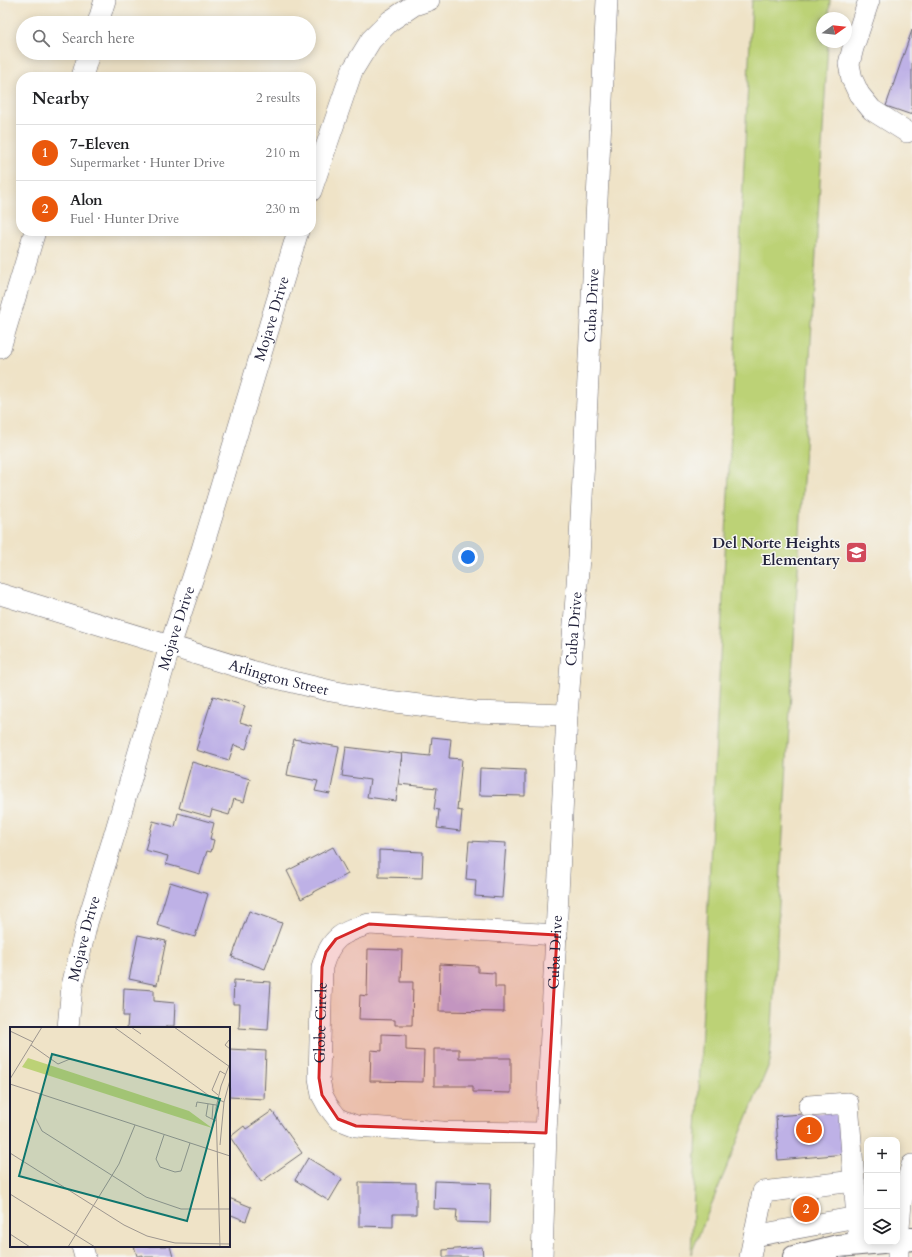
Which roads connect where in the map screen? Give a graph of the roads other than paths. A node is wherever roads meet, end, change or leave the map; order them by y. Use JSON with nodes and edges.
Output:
{"nodes":[{"id":1,"x":105,"y":0,"type":"edge"},
{"id":2,"x":429,"y":0,"type":"edge"},
{"id":3,"x":607,"y":0,"type":"edge"},
{"id":4,"x":869,"y":0,"type":"edge"},
{"id":5,"x":100,"y":16,"type":"edge"},
{"id":6,"x":87,"y":60,"type":"edge"},
{"id":7,"x":83,"y":72,"type":"edge"},
{"id":8,"x":907,"y":132,"type":"dead end"},
{"id":9,"x":316,"y":176,"type":"edge"},
{"id":10,"x":34,"y":236,"type":"edge"},
{"id":11,"x":296,"y":236,"type":"edge"},
{"id":12,"x":0,"y":348,"type":"edge"},
{"id":13,"x":0,"y":594,"type":"edge"},
{"id":14,"x":170,"y":646,"type":"junction"},
{"id":15,"x":567,"y":715,"type":"junction"},
{"id":16,"x":557,"y":935,"type":"junction"},
{"id":17,"x":68,"y":1027,"type":"edge"},
{"id":18,"x":809,"y":1106,"type":"dead end"},
{"id":19,"x":546,"y":1133,"type":"junction"},
{"id":20,"x":912,"y":1165,"type":"edge"},
{"id":21,"x":854,"y":1181,"type":"junction"},
{"id":22,"x":900,"y":1213,"type":"edge"},
{"id":23,"x":857,"y":1216,"type":"junction"},
{"id":24,"x":754,"y":1236,"type":"junction"},
{"id":25,"x":859,"y":1244,"type":"junction"},
{"id":26,"x":864,"y":1244,"type":"edge"},
{"id":27,"x":82,"y":1247,"type":"edge"},
{"id":28,"x":85,"y":1257,"type":"edge"},
{"id":29,"x":542,"y":1257,"type":"edge"},
{"id":30,"x":750,"y":1257,"type":"edge"},
{"id":31,"x":794,"y":1257,"type":"edge"}],
"edges":[{"from":1,"to":5,"type":"street"},
{"from":2,"to":9,"type":"street"},
{"from":3,"to":15,"type":"street","name":"Cuba Drive"},
{"from":4,"to":8,"type":"street"},
{"from":6,"to":7,"type":"street"},
{"from":10,"to":12,"type":"street"},
{"from":11,"to":14,"type":"street","name":"Mojave Drive"},
{"from":13,"to":14,"type":"street","name":"Arlington Street"},
{"from":14,"to":15,"type":"street","name":"Arlington Street"},
{"from":14,"to":17,"type":"street","name":"Mojave Drive"},
{"from":15,"to":16,"type":"street","name":"Cuba Drive"},
{"from":16,"to":19,"type":"street","name":"Cuba Drive"},
{"from":16,"to":19,"type":"street","name":"Globe Circle"},
{"from":18,"to":21,"type":"street"},
{"from":19,"to":29,"type":"street","name":"Cuba Drive"},
{"from":20,"to":22,"type":"street"},
{"from":21,"to":23,"type":"street"},
{"from":21,"to":24,"type":"street"},
{"from":23,"to":24,"type":"street"},
{"from":23,"to":25,"type":"street"},
{"from":24,"to":30,"type":"street"},
{"from":25,"to":26,"type":"main road"},
{"from":25,"to":31,"type":"main road"},
{"from":27,"to":28,"type":"street"}]}
